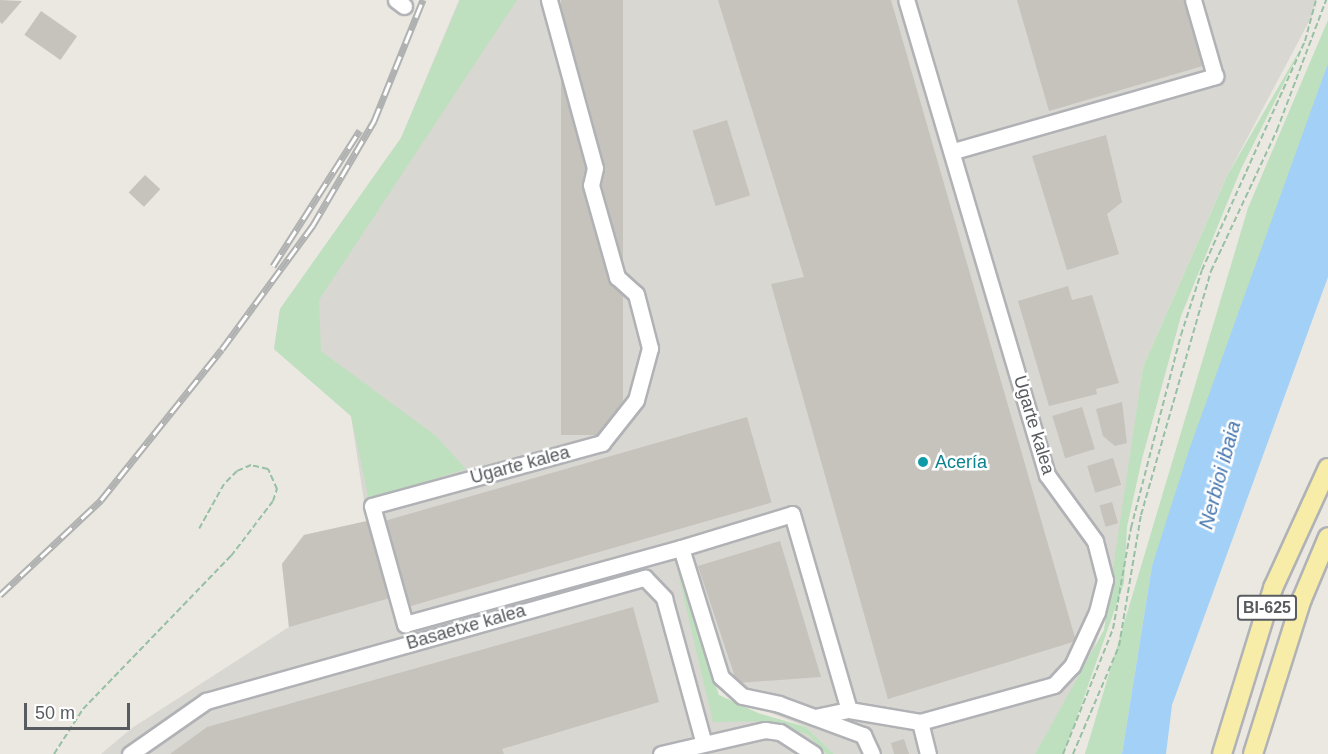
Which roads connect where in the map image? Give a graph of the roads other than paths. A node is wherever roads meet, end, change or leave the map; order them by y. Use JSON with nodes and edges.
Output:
{"nodes":[{"id":1,"x":549,"y":0,"type":"edge"},
{"id":2,"x":906,"y":0,"type":"edge"},
{"id":3,"x":1193,"y":0,"type":"edge"},
{"id":4,"x":954,"y":151,"type":"junction"},
{"id":5,"x":1328,"y":468,"type":"edge"},
{"id":6,"x":1328,"y":537,"type":"edge"},
{"id":7,"x":681,"y":548,"type":"junction"},
{"id":8,"x":1254,"y":645,"type":"junction"},
{"id":9,"x":849,"y":710,"type":"junction"},
{"id":10,"x":815,"y":717,"type":"junction"},
{"id":11,"x":920,"y":722,"type":"junction"},
{"id":12,"x":703,"y":741,"type":"junction"},
{"id":13,"x":130,"y":754,"type":"edge"},
{"id":14,"x":661,"y":754,"type":"edge"},
{"id":15,"x":814,"y":754,"type":"edge"},
{"id":16,"x":872,"y":754,"type":"edge"},
{"id":17,"x":928,"y":754,"type":"edge"},
{"id":18,"x":1214,"y":754,"type":"edge"},
{"id":19,"x":1222,"y":754,"type":"edge"},
{"id":20,"x":1254,"y":754,"type":"edge"}],
"edges":[{"from":1,"to":7,"type":"street","name":"Ugarte kalea"},
{"from":2,"to":4,"type":"street","name":"Ugarte kalea"},
{"from":3,"to":4,"type":"street"},
{"from":4,"to":11,"type":"street","name":"Ugarte kalea"},
{"from":5,"to":8,"type":"main road","number":"BI-625"},
{"from":6,"to":20,"type":"main road","number":"BI-625"},
{"from":7,"to":9,"type":"street","name":"Ugarte kalea"},
{"from":7,"to":10,"type":"street","name":"Ugarte kalea"},
{"from":8,"to":18,"type":"main road"},
{"from":8,"to":19,"type":"main road","number":"BI-625"},
{"from":9,"to":10,"type":"street","name":"Ugarte kalea"},
{"from":9,"to":11,"type":"street","name":"Ugarte kalea"},
{"from":10,"to":16,"type":"street","name":"Ugarte kalea"},
{"from":11,"to":17,"type":"street"},
{"from":12,"to":13,"type":"street","name":"Basaetxe kalea"},
{"from":12,"to":14,"type":"street"},
{"from":12,"to":15,"type":"street"}]}
